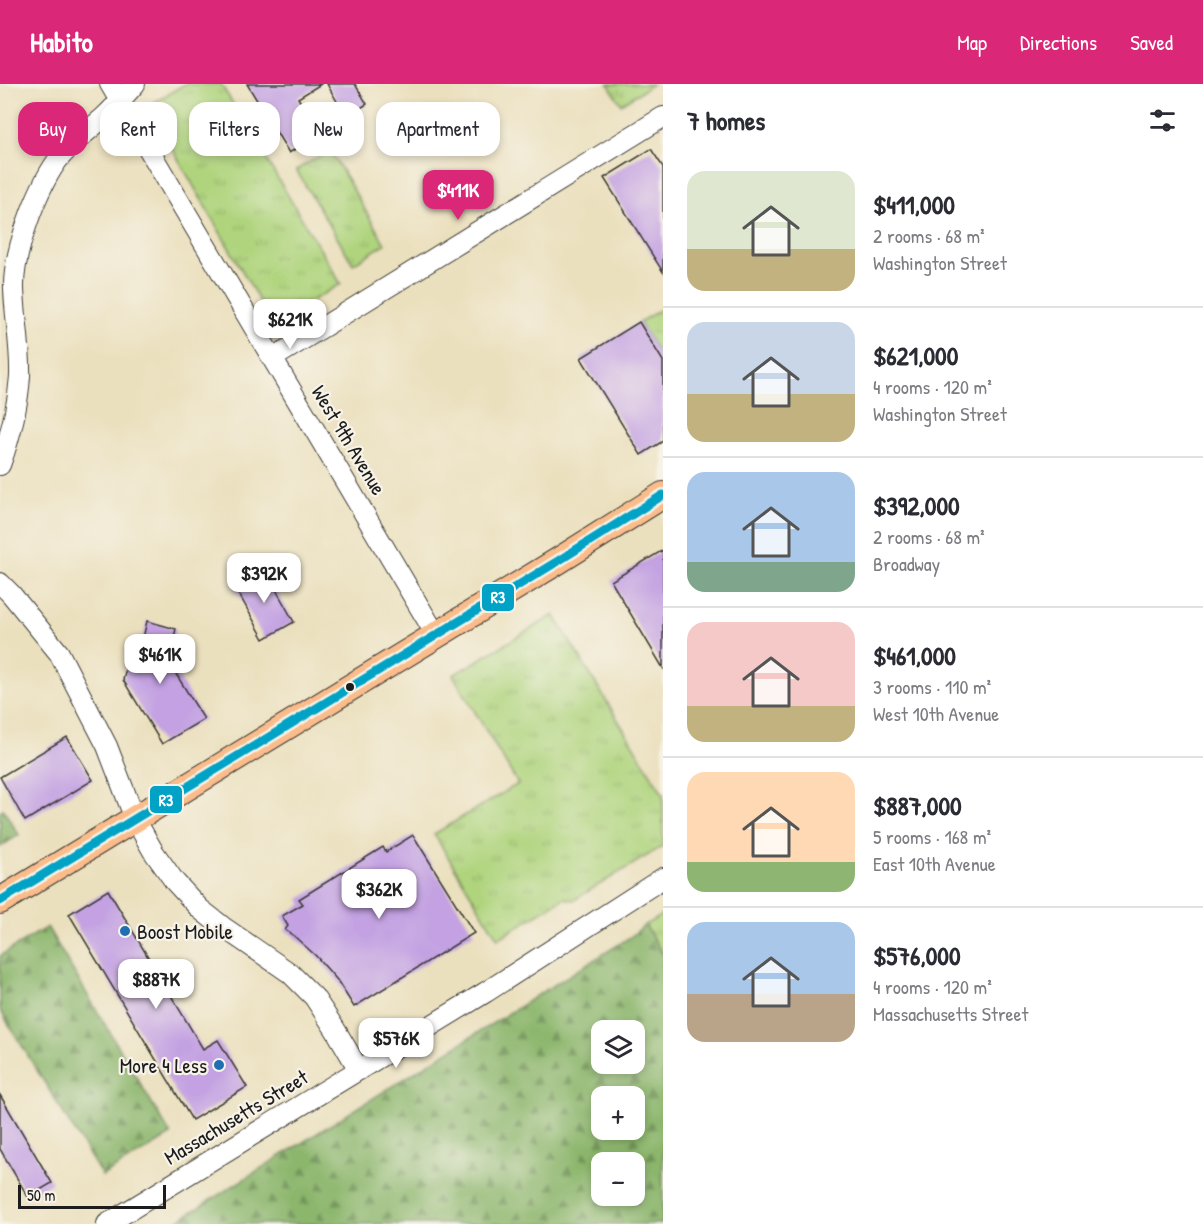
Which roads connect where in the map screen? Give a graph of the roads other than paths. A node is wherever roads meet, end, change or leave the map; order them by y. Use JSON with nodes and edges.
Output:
{"nodes":[{"id":1,"x":135,"y":84,"type":"edge"},
{"id":2,"x":115,"y":92,"type":"edge"},
{"id":3,"x":663,"y":117,"type":"edge"},
{"id":4,"x":273,"y":358,"type":"junction"},
{"id":5,"x":0,"y":465,"type":"edge"},
{"id":6,"x":663,"y":495,"type":"edge"},
{"id":7,"x":0,"y":583,"type":"edge"},
{"id":8,"x":436,"y":635,"type":"junction"},
{"id":9,"x":135,"y":819,"type":"junction"},
{"id":10,"x":663,"y":878,"type":"edge"},
{"id":11,"x":0,"y":901,"type":"edge"},
{"id":12,"x":359,"y":1070,"type":"junction"},
{"id":13,"x":107,"y":1224,"type":"edge"}],
"edges":[{"from":1,"to":2,"type":"street"},
{"from":2,"to":4,"type":"street","name":"West 9th Avenue"},
{"from":2,"to":5,"type":"street"},
{"from":3,"to":4,"type":"street"},
{"from":4,"to":8,"type":"street","name":"West 9th Avenue"},
{"from":6,"to":8,"type":"main road"},
{"from":7,"to":9,"type":"street"},
{"from":8,"to":9,"type":"main road"},
{"from":9,"to":11,"type":"main road"},
{"from":9,"to":12,"type":"street"},
{"from":10,"to":12,"type":"street","name":"Massachusetts Street"},
{"from":12,"to":13,"type":"street","name":"Massachusetts Street"}]}
